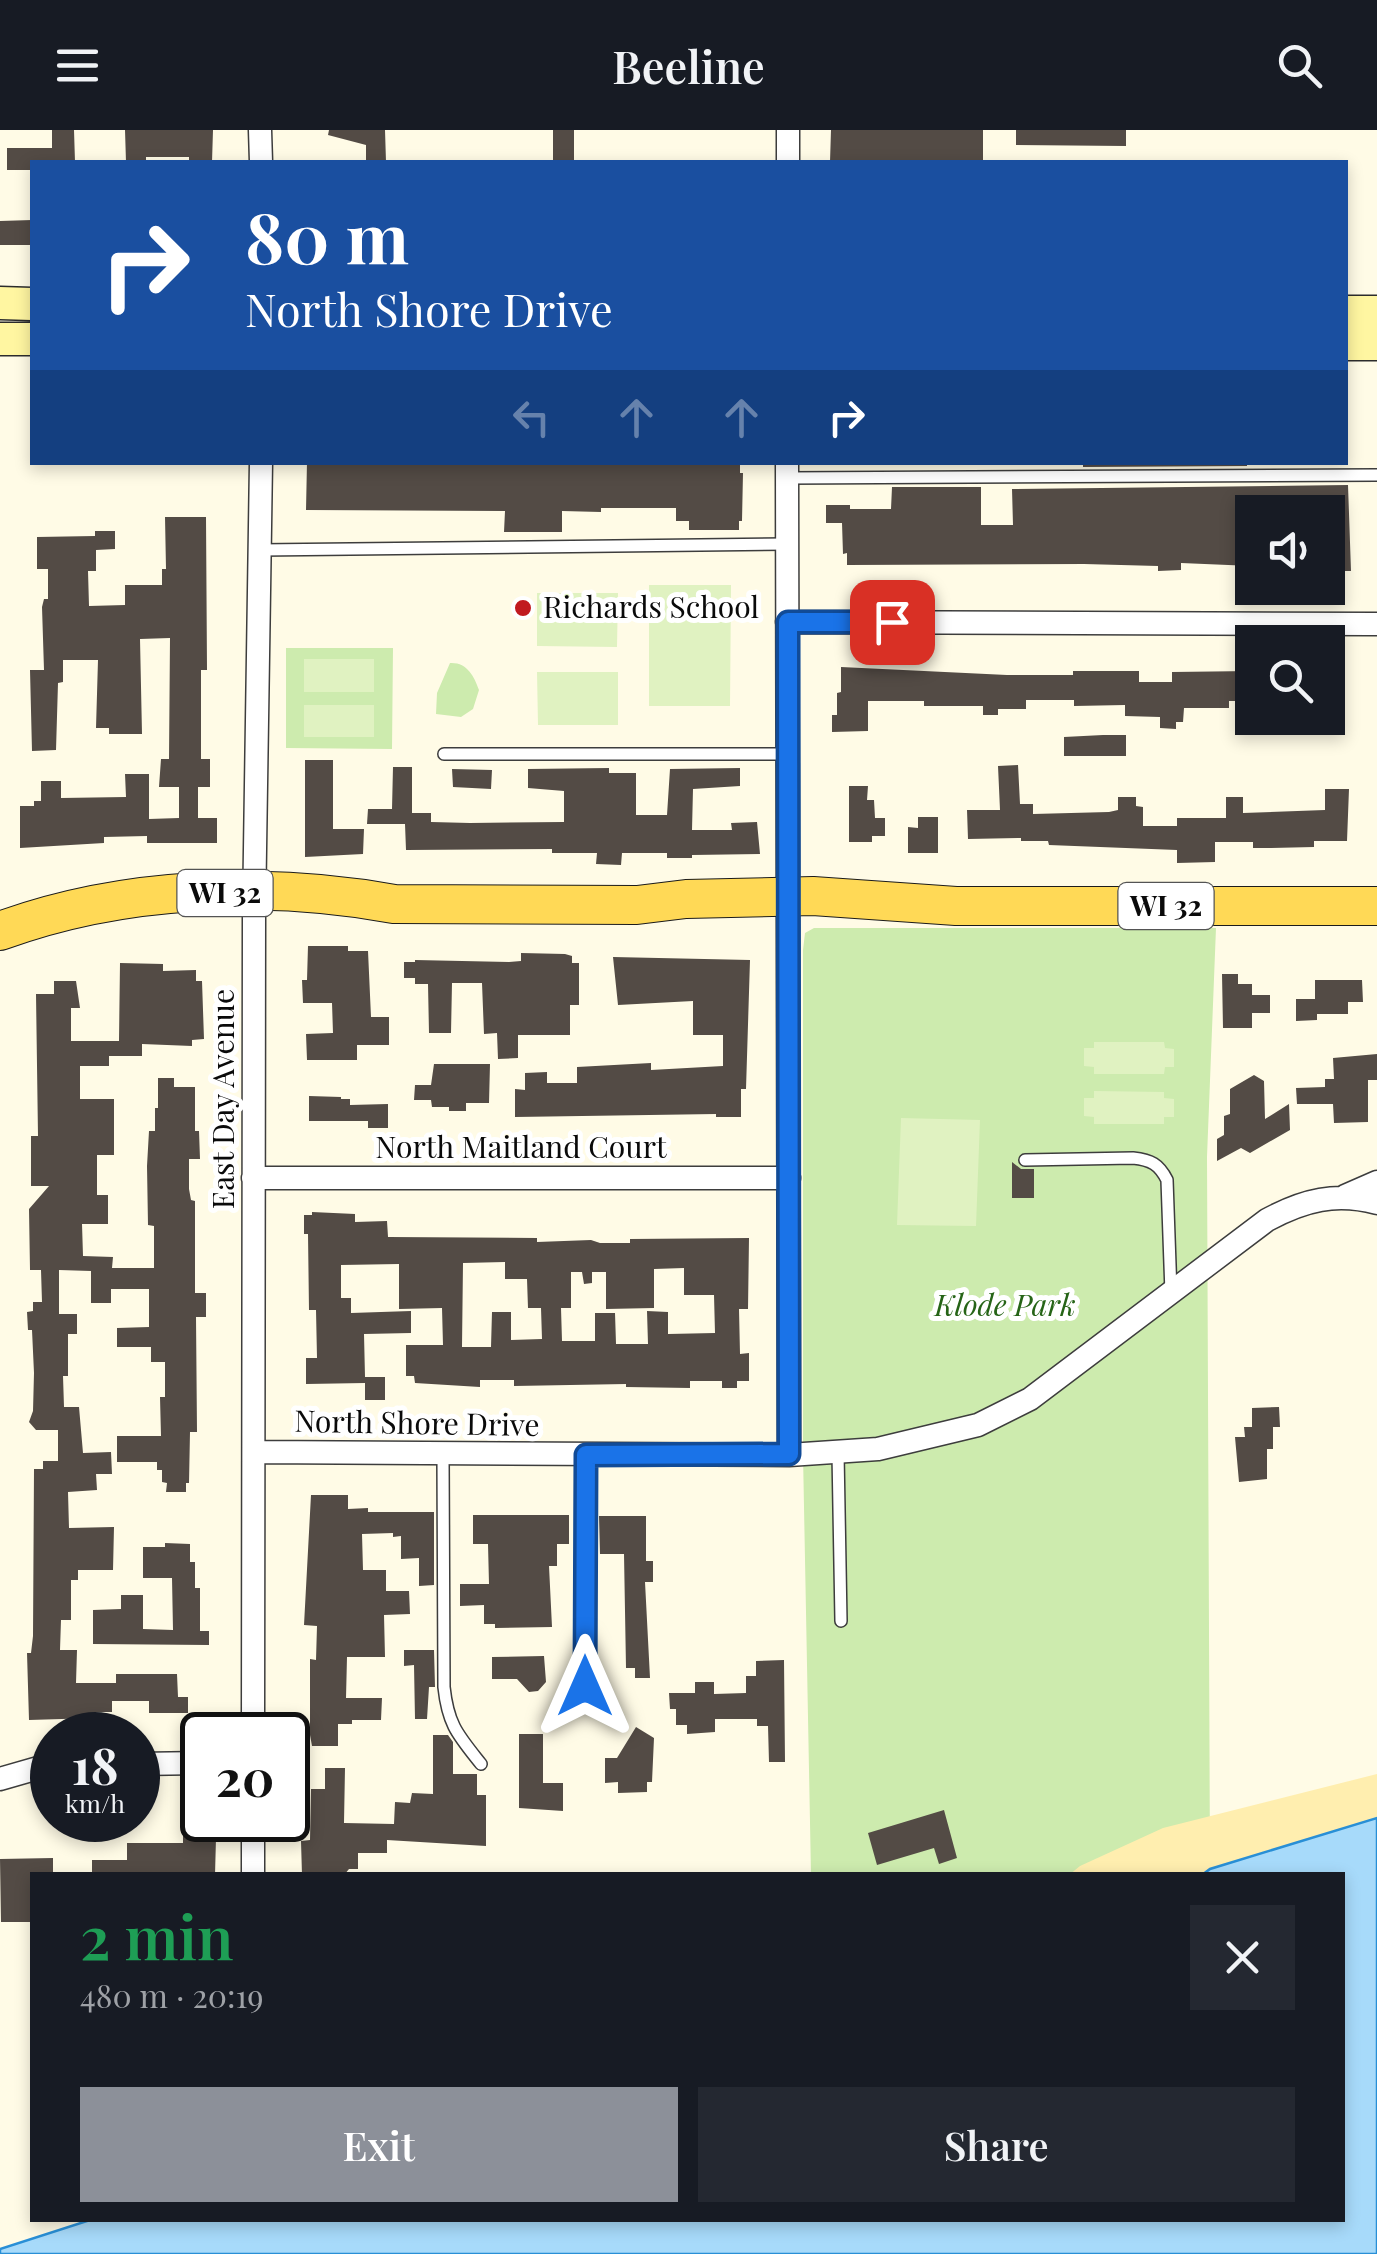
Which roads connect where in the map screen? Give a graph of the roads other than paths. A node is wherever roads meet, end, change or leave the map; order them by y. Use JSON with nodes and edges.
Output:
{"nodes":[{"id":1,"x":260,"y":130,"type":"edge"},
{"id":2,"x":788,"y":130,"type":"edge"},
{"id":3,"x":260,"y":160,"type":"edge"},
{"id":4,"x":788,"y":160,"type":"edge"},
{"id":5,"x":0,"y":304,"type":"edge"},
{"id":6,"x":30,"y":304,"type":"edge"},
{"id":7,"x":1348,"y":312,"type":"edge"},
{"id":8,"x":1377,"y":312,"type":"edge"},
{"id":9,"x":0,"y":339,"type":"edge"},
{"id":10,"x":30,"y":339,"type":"edge"},
{"id":11,"x":1348,"y":344,"type":"edge"},
{"id":12,"x":1377,"y":344,"type":"edge"},
{"id":13,"x":261,"y":465,"type":"edge"},
{"id":14,"x":787,"y":470,"type":"edge"},
{"id":15,"x":1377,"y":475,"type":"edge"},
{"id":16,"x":787,"y":544,"type":"junction"},
{"id":17,"x":260,"y":550,"type":"junction"},
{"id":18,"x":788,"y":622,"type":"junction"},
{"id":19,"x":1377,"y":624,"type":"edge"},
{"id":20,"x":444,"y":754,"type":"dead end"},
{"id":21,"x":788,"y":754,"type":"junction"},
{"id":22,"x":255,"y":903,"type":"junction"},
{"id":23,"x":788,"y":906,"type":"junction"},
{"id":24,"x":1377,"y":906,"type":"edge"},
{"id":25,"x":0,"y":931,"type":"edge"},
{"id":26,"x":0,"y":954,"type":"edge"},
{"id":27,"x":1026,"y":1160,"type":"dead end"},
{"id":28,"x":253,"y":1178,"type":"junction"},
{"id":29,"x":789,"y":1178,"type":"junction"},
{"id":30,"x":1377,"y":1182,"type":"edge"},
{"id":31,"x":1344,"y":1196,"type":"junction"},
{"id":32,"x":1377,"y":1202,"type":"edge"},
{"id":33,"x":1171,"y":1293,"type":"junction"},
{"id":34,"x":255,"y":1452,"type":"junction"},
{"id":35,"x":789,"y":1454,"type":"junction"},
{"id":36,"x":838,"y":1454,"type":"junction"},
{"id":37,"x":443,"y":1455,"type":"junction"},
{"id":38,"x":586,"y":1455,"type":"junction"},
{"id":39,"x":841,"y":1621,"type":"dead end"},
{"id":40,"x":585,"y":1686,"type":"dead end"},
{"id":41,"x":253,"y":1712,"type":"edge"},
{"id":42,"x":481,"y":1764,"type":"dead end"},
{"id":43,"x":30,"y":1770,"type":"edge"},
{"id":44,"x":0,"y":1779,"type":"edge"},
{"id":45,"x":253,"y":1842,"type":"edge"},
{"id":46,"x":253,"y":1872,"type":"edge"}],
"edges":[{"from":1,"to":3,"type":"street"},
{"from":2,"to":4,"type":"street"},
{"from":5,"to":6,"type":"street"},
{"from":7,"to":8,"type":"street"},
{"from":9,"to":10,"type":"street"},
{"from":11,"to":12,"type":"street"},
{"from":13,"to":17,"type":"street","name":"East Day Avenue"},
{"from":14,"to":15,"type":"lane"},
{"from":14,"to":16,"type":"street"},
{"from":16,"to":17,"type":"lane"},
{"from":16,"to":18,"type":"street"},
{"from":17,"to":22,"type":"street","name":"East Day Avenue"},
{"from":18,"to":19,"type":"street"},
{"from":18,"to":21,"type":"street"},
{"from":20,"to":21,"type":"lane"},
{"from":21,"to":23,"type":"street"},
{"from":22,"to":23,"type":"main road","number":"WI 32"},
{"from":22,"to":25,"type":"main road","number":"WI 32"},
{"from":22,"to":26,"type":"main road","number":"WI 32"},
{"from":22,"to":28,"type":"street","name":"East Day Avenue"},
{"from":23,"to":24,"type":"main road","number":"WI 32"},
{"from":23,"to":29,"type":"street"},
{"from":27,"to":33,"type":"lane"},
{"from":28,"to":29,"type":"street","name":"North Maitland Court"},
{"from":28,"to":34,"type":"street","name":"East Day Avenue"},
{"from":29,"to":35,"type":"street"},
{"from":30,"to":31,"type":"street","name":"North Shore Drive"},
{"from":31,"to":32,"type":"street","name":"North Shore Drive"},
{"from":31,"to":33,"type":"street","name":"North Shore Drive"},
{"from":33,"to":36,"type":"street","name":"North Shore Drive"},
{"from":34,"to":37,"type":"street","name":"North Shore Drive"},
{"from":34,"to":41,"type":"street","name":"East Day Avenue"},
{"from":35,"to":36,"type":"street","name":"North Shore Drive"},
{"from":35,"to":38,"type":"street","name":"North Shore Drive"},
{"from":36,"to":39,"type":"lane"},
{"from":37,"to":38,"type":"street","name":"North Shore Drive"},
{"from":37,"to":42,"type":"lane"},
{"from":38,"to":40,"type":"lane"},
{"from":43,"to":44,"type":"street"},
{"from":45,"to":46,"type":"street"}]}
